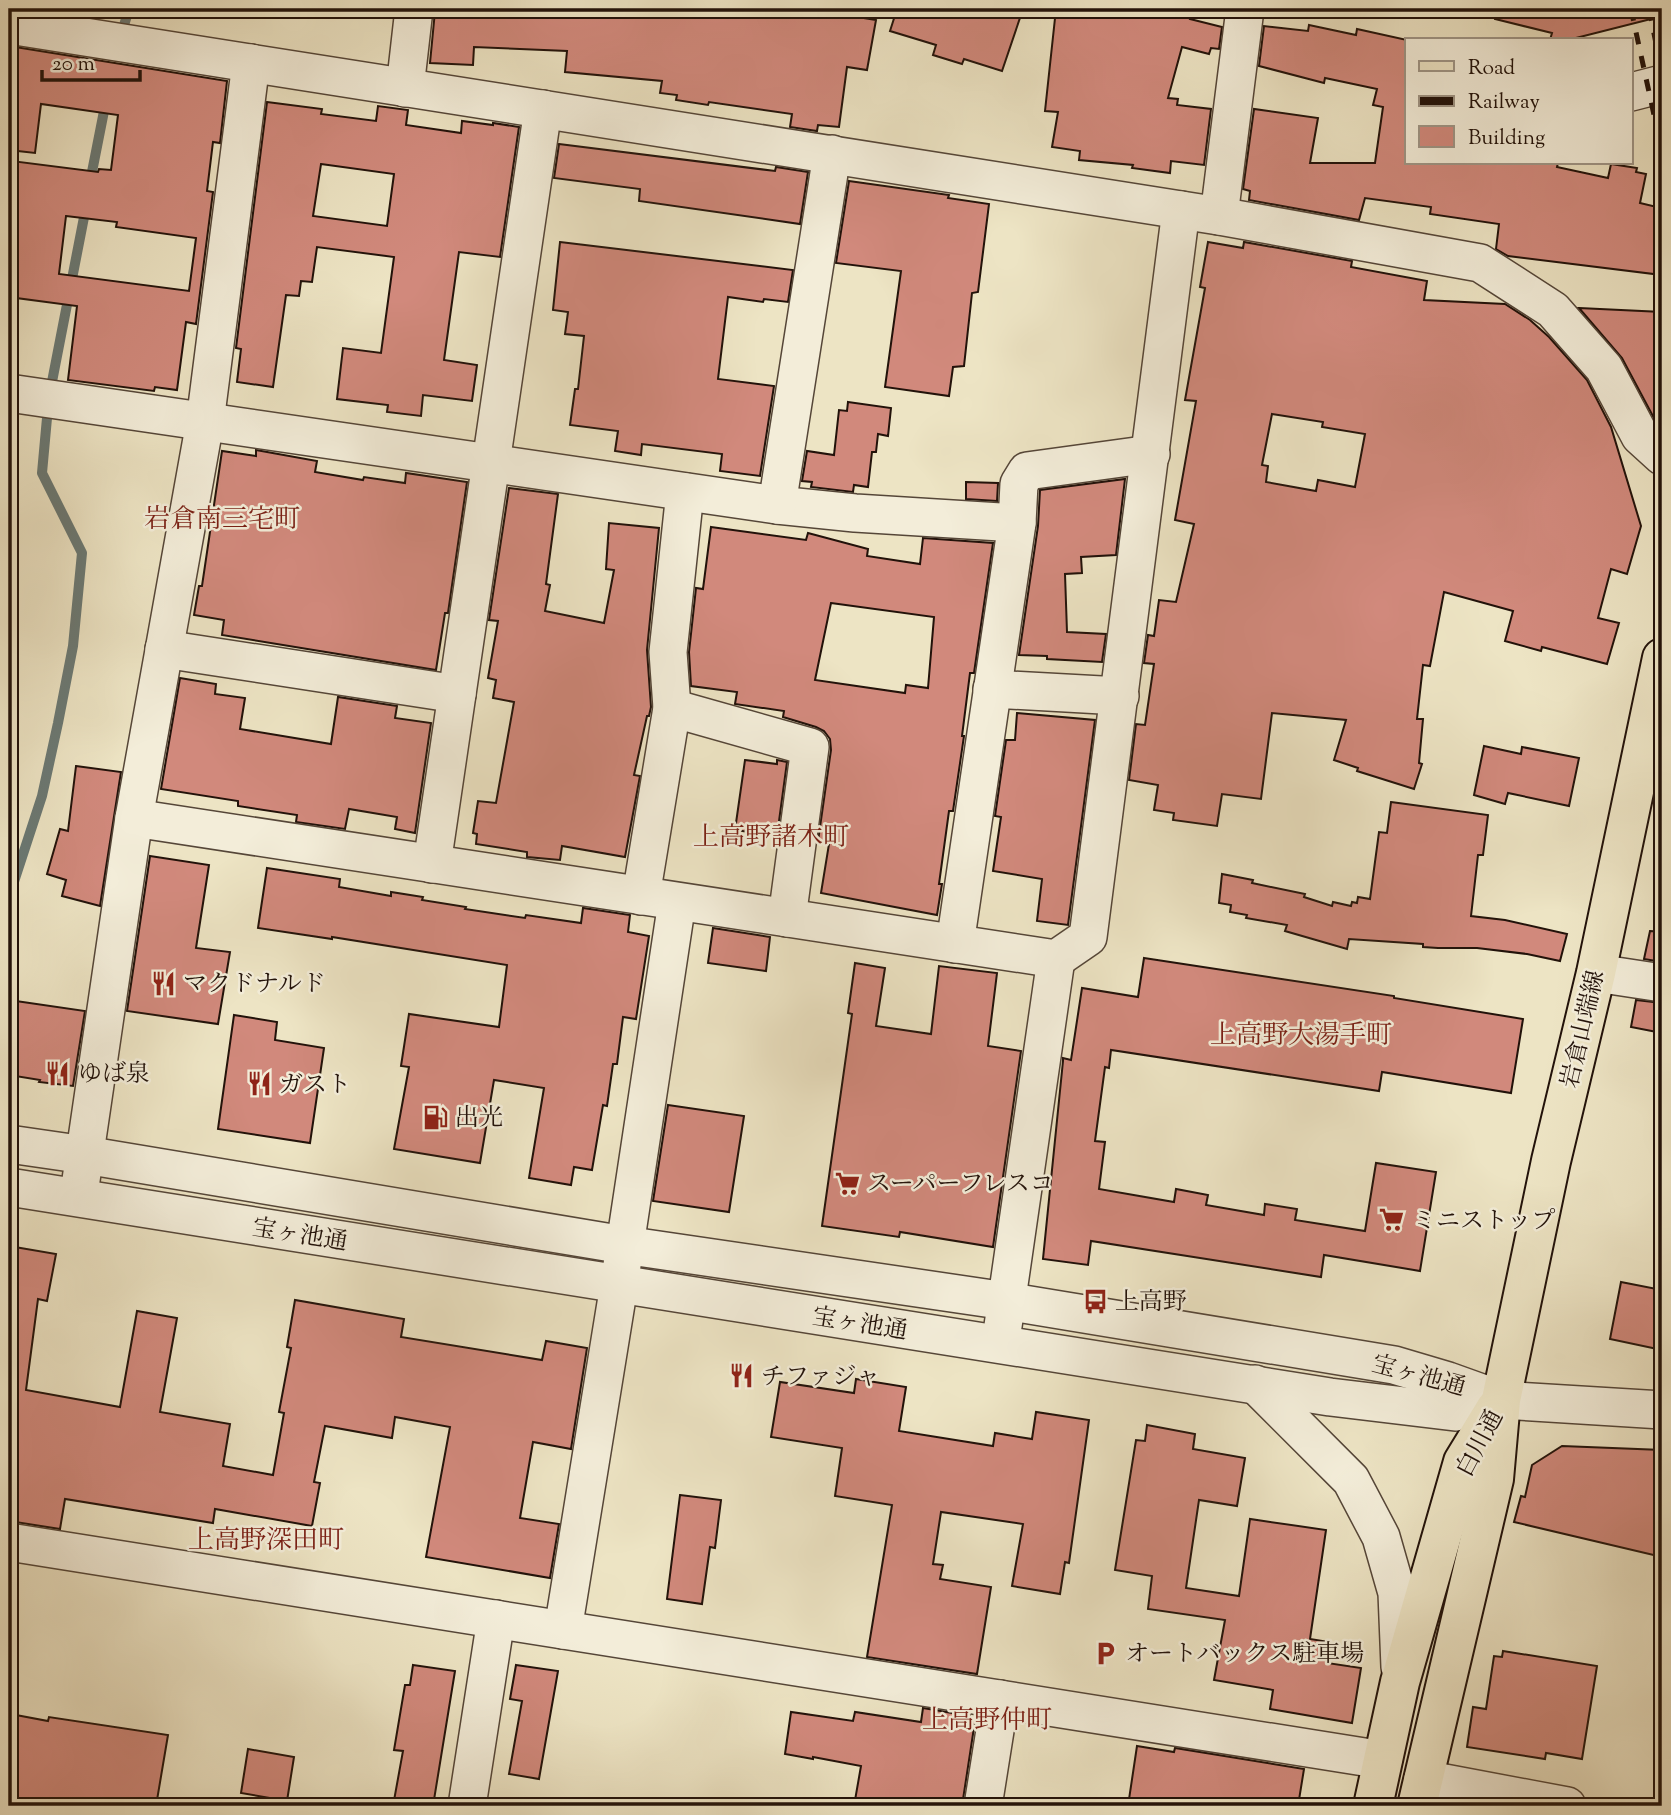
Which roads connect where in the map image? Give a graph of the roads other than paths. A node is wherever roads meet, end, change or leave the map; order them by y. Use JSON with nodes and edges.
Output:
{"nodes":[{"id":1,"x":414,"y":9,"type":"edge"},
{"id":2,"x":1245,"y":9,"type":"edge"},
{"id":3,"x":9,"y":25,"type":"edge"},
{"id":4,"x":251,"y":63,"type":"junction"},
{"id":5,"x":1662,"y":84,"type":"edge"},
{"id":6,"x":405,"y":88,"type":"junction"},
{"id":7,"x":1632,"y":92,"type":"edge"},
{"id":8,"x":543,"y":109,"type":"junction"},
{"id":9,"x":832,"y":154,"type":"junction"},
{"id":10,"x":1181,"y":210,"type":"junction"},
{"id":11,"x":1219,"y":216,"type":"junction"},
{"id":12,"x":9,"y":393,"type":"edge"},
{"id":13,"x":205,"y":422,"type":"junction"},
{"id":14,"x":1151,"y":454,"type":"junction"},
{"id":15,"x":1662,"y":456,"type":"edge"},
{"id":16,"x":491,"y":464,"type":"junction"},
{"id":17,"x":685,"y":492,"type":"junction"},
{"id":18,"x":777,"y":505,"type":"junction"},
{"id":19,"x":1017,"y":523,"type":"junction"},
{"id":20,"x":164,"y":649,"type":"junction"},
{"id":21,"x":1662,"y":658,"type":"edge"},
{"id":22,"x":992,"y":689,"type":"junction"},
{"id":23,"x":457,"y":694,"type":"junction"},
{"id":24,"x":1120,"y":696,"type":"junction"},
{"id":25,"x":672,"y":708,"type":"junction"},
{"id":26,"x":134,"y":818,"type":"junction"},
{"id":27,"x":432,"y":864,"type":"junction"},
{"id":28,"x":641,"y":895,"type":"junction"},
{"id":29,"x":677,"y":902,"type":"junction"},
{"id":30,"x":787,"y":918,"type":"junction"},
{"id":31,"x":955,"y":944,"type":"junction"},
{"id":32,"x":1055,"y":960,"type":"junction"},
{"id":33,"x":1596,"y":973,"type":"junction"},
{"id":34,"x":1662,"y":983,"type":"edge"},
{"id":35,"x":9,"y":1144,"type":"edge"},
{"id":36,"x":85,"y":1155,"type":"junction"},
{"id":37,"x":9,"y":1187,"type":"edge"},
{"id":38,"x":78,"y":1198,"type":"junction"},
{"id":39,"x":624,"y":1245,"type":"junction"},
{"id":40,"x":619,"y":1285,"type":"junction"},
{"id":41,"x":1006,"y":1301,"type":"junction"},
{"id":42,"x":1000,"y":1344,"type":"junction"},
{"id":43,"x":1255,"y":1384,"type":"junction"},
{"id":44,"x":1501,"y":1400,"type":"junction"},
{"id":45,"x":1662,"y":1410,"type":"edge"},
{"id":46,"x":9,"y":1542,"type":"edge"},
{"id":47,"x":496,"y":1619,"type":"junction"},
{"id":48,"x":563,"y":1630,"type":"junction"},
{"id":49,"x":1400,"y":1682,"type":"junction"},
{"id":50,"x":1000,"y":1699,"type":"junction"},
{"id":51,"x":1383,"y":1760,"type":"junction"},
{"id":52,"x":1420,"y":1793,"type":"edge"},
{"id":53,"x":467,"y":1806,"type":"edge"},
{"id":54,"x":984,"y":1806,"type":"edge"},
{"id":55,"x":1373,"y":1806,"type":"edge"},
{"id":56,"x":1567,"y":1806,"type":"edge"}],
"edges":[{"from":1,"to":6,"type":"street"},
{"from":2,"to":11,"type":"street"},
{"from":3,"to":4,"type":"street"},
{"from":4,"to":6,"type":"street"},
{"from":4,"to":13,"type":"street"},
{"from":5,"to":7,"type":"street"},
{"from":6,"to":8,"type":"street"},
{"from":8,"to":9,"type":"street"},
{"from":8,"to":16,"type":"street"},
{"from":9,"to":10,"type":"street"},
{"from":9,"to":18,"type":"street"},
{"from":10,"to":11,"type":"street"},
{"from":10,"to":14,"type":"street"},
{"from":11,"to":15,"type":"street"},
{"from":12,"to":13,"type":"street"},
{"from":13,"to":16,"type":"street"},
{"from":13,"to":20,"type":"street"},
{"from":14,"to":19,"type":"street"},
{"from":14,"to":24,"type":"street"},
{"from":16,"to":17,"type":"street"},
{"from":16,"to":23,"type":"street"},
{"from":17,"to":18,"type":"street"},
{"from":17,"to":25,"type":"street"},
{"from":18,"to":19,"type":"street"},
{"from":19,"to":22,"type":"street"},
{"from":20,"to":23,"type":"street"},
{"from":20,"to":26,"type":"street"},
{"from":21,"to":33,"type":"main road","name":"岩倉山端線"},
{"from":22,"to":24,"type":"street"},
{"from":22,"to":31,"type":"street"},
{"from":23,"to":27,"type":"street"},
{"from":24,"to":32,"type":"street"},
{"from":25,"to":28,"type":"street"},
{"from":25,"to":30,"type":"street"},
{"from":26,"to":27,"type":"street"},
{"from":26,"to":36,"type":"street"},
{"from":27,"to":28,"type":"street"},
{"from":28,"to":29,"type":"street"},
{"from":29,"to":30,"type":"street"},
{"from":29,"to":39,"type":"street"},
{"from":30,"to":31,"type":"street"},
{"from":31,"to":32,"type":"street"},
{"from":32,"to":41,"type":"street"},
{"from":33,"to":34,"type":"street"},
{"from":33,"to":44,"type":"main road","name":"岩倉山端線"},
{"from":35,"to":36,"type":"street","name":"宝ヶ池通"},
{"from":36,"to":38,"type":"street"},
{"from":36,"to":39,"type":"street","name":"宝ヶ池通"},
{"from":37,"to":38,"type":"street","name":"宝ヶ池通"},
{"from":38,"to":40,"type":"street","name":"宝ヶ池通"},
{"from":39,"to":40,"type":"street"},
{"from":39,"to":41,"type":"street","name":"宝ヶ池通"},
{"from":40,"to":42,"type":"street","name":"宝ヶ池通"},
{"from":40,"to":48,"type":"street"},
{"from":41,"to":42,"type":"street"},
{"from":41,"to":44,"type":"street","name":"宝ヶ池通"},
{"from":42,"to":43,"type":"street","name":"宝ヶ池通"},
{"from":43,"to":44,"type":"street","name":"宝ヶ池通"},
{"from":43,"to":49,"type":"street"},
{"from":44,"to":45,"type":"street"},
{"from":44,"to":49,"type":"main road","name":"白川通"},
{"from":44,"to":52,"type":"main road","name":"白川通"},
{"from":46,"to":47,"type":"street"},
{"from":47,"to":48,"type":"street"},
{"from":47,"to":53,"type":"street"},
{"from":48,"to":50,"type":"street"},
{"from":49,"to":51,"type":"main road","name":"白川通"},
{"from":50,"to":51,"type":"street"},
{"from":50,"to":54,"type":"street"},
{"from":51,"to":55,"type":"main road","name":"白川通"},
{"from":52,"to":56,"type":"street"}]}
